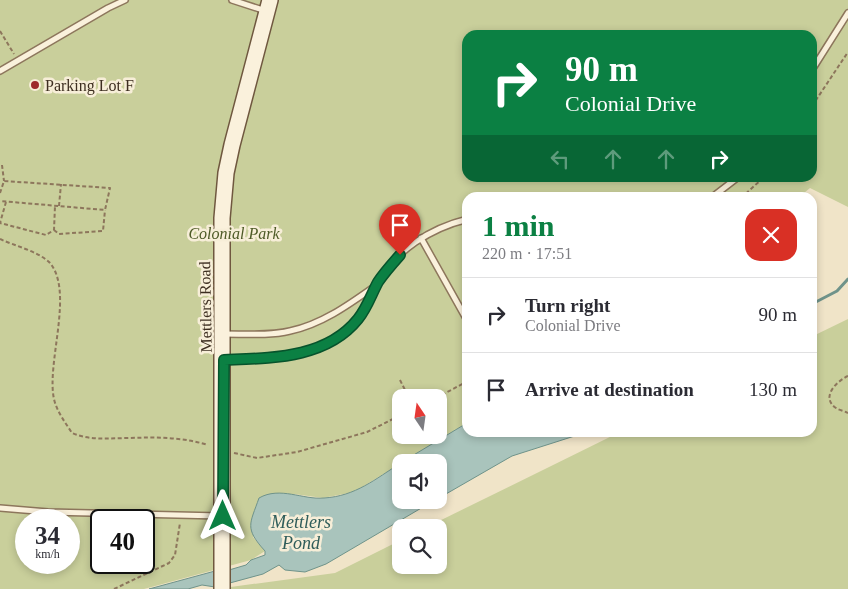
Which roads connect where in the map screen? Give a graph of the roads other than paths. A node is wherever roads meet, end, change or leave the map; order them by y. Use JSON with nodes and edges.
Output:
{"nodes":[{"id":1,"x":125,"y":0,"type":"edge"},
{"id":2,"x":232,"y":0,"type":"edge"},
{"id":3,"x":268,"y":6,"type":"edge"},
{"id":4,"x":848,"y":13,"type":"edge"},
{"id":5,"x":817,"y":62,"type":"edge"},
{"id":6,"x":0,"y":71,"type":"edge"},
{"id":7,"x":732,"y":182,"type":"edge"},
{"id":8,"x":719,"y":192,"type":"edge"},
{"id":9,"x":462,"y":221,"type":"edge"},
{"id":10,"x":421,"y":238,"type":"junction"},
{"id":11,"x":378,"y":283,"type":"junction"},
{"id":12,"x":462,"y":311,"type":"edge"},
{"id":13,"x":223,"y":334,"type":"junction"},
{"id":14,"x":224,"y":360,"type":"junction"},
{"id":15,"x":0,"y":508,"type":"edge"},
{"id":16,"x":223,"y":516,"type":"junction"},
{"id":17,"x":222,"y":589,"type":"edge"}],
"edges":[{"from":1,"to":6,"type":"lane"},
{"from":2,"to":3,"type":"lane"},
{"from":3,"to":13,"type":"street","name":"Mettlers Road"},
{"from":4,"to":5,"type":"lane"},
{"from":7,"to":8,"type":"lane"},
{"from":9,"to":10,"type":"lane"},
{"from":10,"to":11,"type":"lane"},
{"from":10,"to":12,"type":"lane"},
{"from":11,"to":13,"type":"lane"},
{"from":11,"to":14,"type":"lane"},
{"from":13,"to":14,"type":"street","name":"Mettlers Road"},
{"from":14,"to":16,"type":"street","name":"Mettlers Road"},
{"from":15,"to":16,"type":"lane"},
{"from":16,"to":17,"type":"street","name":"Mettlers Road"}]}
